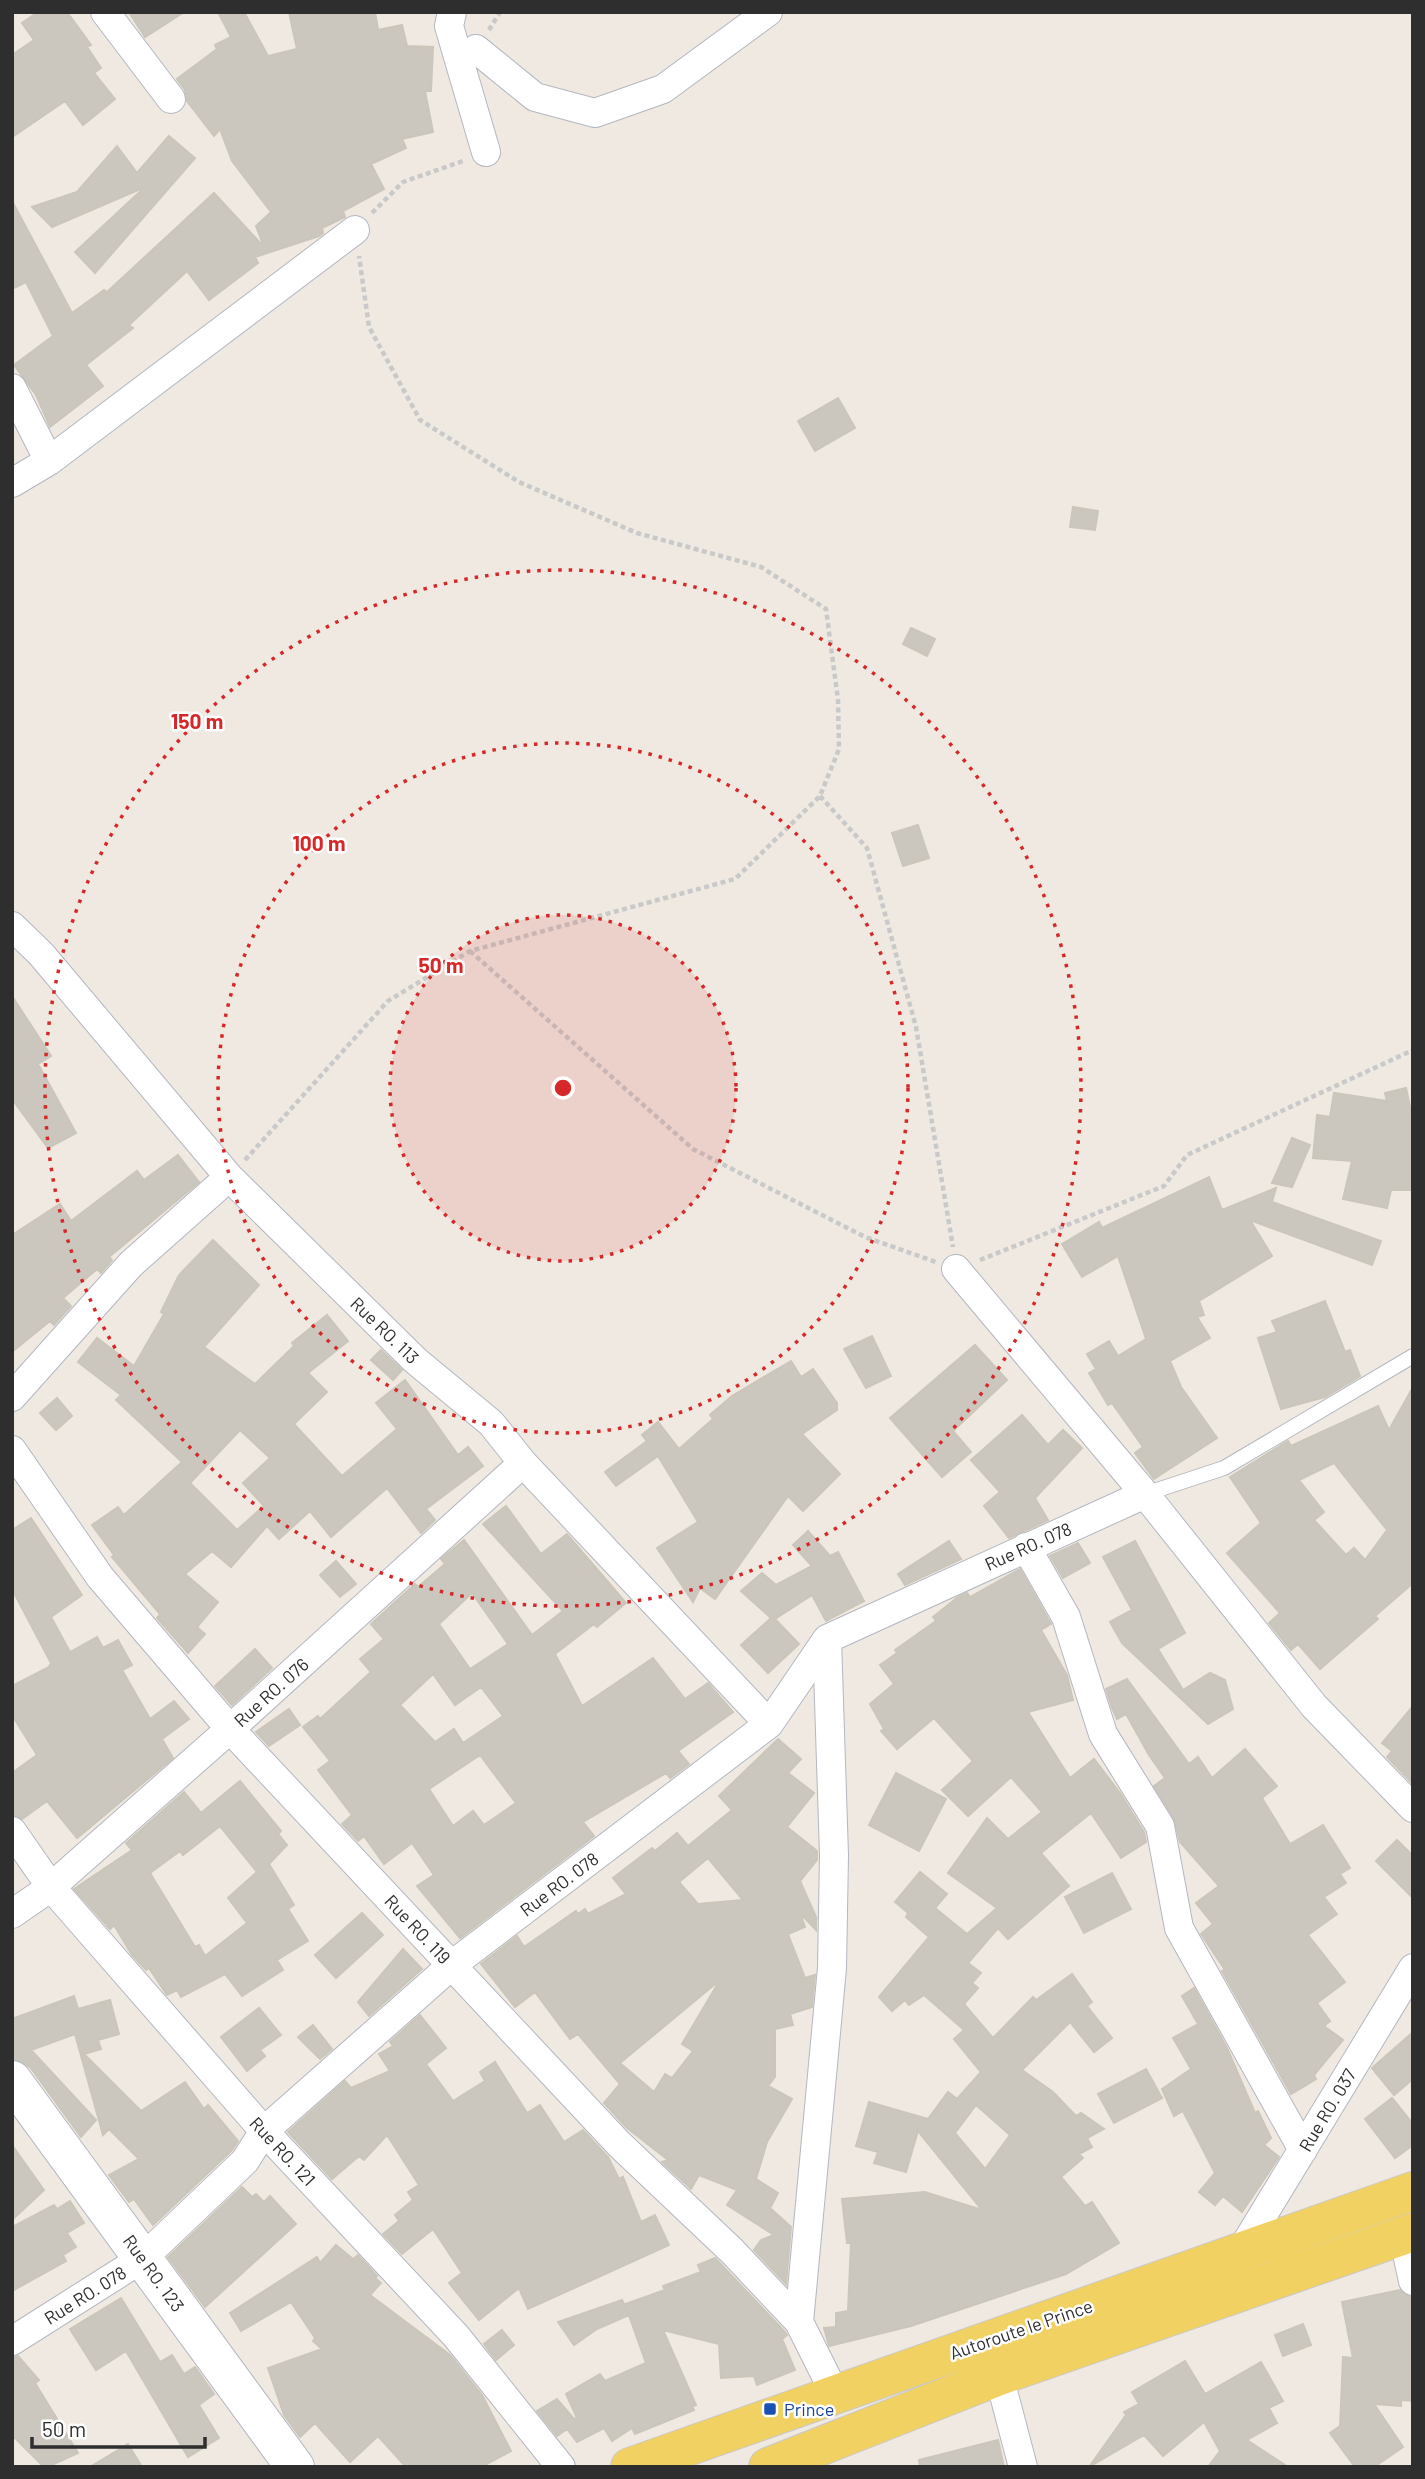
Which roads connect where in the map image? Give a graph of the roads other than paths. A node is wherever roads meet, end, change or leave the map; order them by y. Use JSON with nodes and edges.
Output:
{"nodes":[{"id":1,"x":105,"y":12,"type":"edge"},
{"id":2,"x":452,"y":12,"type":"edge"},
{"id":3,"x":768,"y":12,"type":"edge"},
{"id":4,"x":476,"y":49,"type":"dead end"},
{"id":5,"x":171,"y":99,"type":"dead end"},
{"id":6,"x":486,"y":152,"type":"road end"},
{"id":7,"x":355,"y":230,"type":"road end"},
{"id":8,"x":12,"y":388,"type":"edge"},
{"id":9,"x":49,"y":461,"type":"junction"},
{"id":10,"x":12,"y":483,"type":"edge"},
{"id":11,"x":12,"y":926,"type":"edge"},
{"id":12,"x":229,"y":1177,"type":"junction"},
{"id":13,"x":957,"y":1269,"type":"road end"},
{"id":14,"x":1413,"y":1356,"type":"edge"},
{"id":15,"x":12,"y":1397,"type":"edge"},
{"id":16,"x":12,"y":1450,"type":"edge"},
{"id":17,"x":523,"y":1463,"type":"junction"},
{"id":18,"x":1145,"y":1494,"type":"junction"},
{"id":19,"x":1026,"y":1547,"type":"junction"},
{"id":20,"x":828,"y":1639,"type":"junction"},
{"id":21,"x":769,"y":1724,"type":"junction"},
{"id":22,"x":230,"y":1729,"type":"junction"},
{"id":23,"x":1413,"y":1808,"type":"edge"},
{"id":24,"x":12,"y":1831,"type":"edge"},
{"id":25,"x":51,"y":1887,"type":"junction"},
{"id":26,"x":12,"y":1914,"type":"edge"},
{"id":27,"x":452,"y":1965,"type":"junction"},
{"id":28,"x":1413,"y":1968,"type":"edge"},
{"id":29,"x":12,"y":2080,"type":"edge"},
{"id":30,"x":264,"y":2132,"type":"junction"},
{"id":31,"x":1303,"y":2150,"type":"junction"},
{"id":32,"x":1413,"y":2191,"type":"edge"},
{"id":33,"x":1408,"y":2234,"type":"edge"},
{"id":34,"x":1241,"y":2251,"type":"junction"},
{"id":35,"x":143,"y":2258,"type":"junction"},
{"id":36,"x":1413,"y":2281,"type":"edge"},
{"id":37,"x":799,"y":2322,"type":"junction"},
{"id":38,"x":12,"y":2341,"type":"edge"},
{"id":39,"x":999,"y":2376,"type":"junction"},
{"id":40,"x":835,"y":2395,"type":"junction"},
{"id":41,"x":771,"y":2466,"type":"edge"},
{"id":42,"x":295,"y":2467,"type":"edge"},
{"id":43,"x":561,"y":2467,"type":"edge"},
{"id":44,"x":629,"y":2467,"type":"edge"},
{"id":45,"x":1023,"y":2467,"type":"edge"}],
"edges":[{"from":1,"to":5,"type":"street"},
{"from":2,"to":6,"type":"street"},
{"from":3,"to":4,"type":"street"},
{"from":7,"to":9,"type":"street"},
{"from":8,"to":9,"type":"street"},
{"from":9,"to":10,"type":"street"},
{"from":11,"to":12,"type":"street","name":"Rue RO. 113"},
{"from":12,"to":15,"type":"street"},
{"from":12,"to":17,"type":"street","name":"Rue RO. 113"},
{"from":13,"to":18,"type":"street"},
{"from":14,"to":18,"type":"lane"},
{"from":16,"to":22,"type":"street","name":"Rue RO. 119"},
{"from":17,"to":21,"type":"street","name":"Rue RO. 113"},
{"from":17,"to":22,"type":"street","name":"Rue RO. 076"},
{"from":18,"to":19,"type":"street","name":"Rue RO. 078"},
{"from":18,"to":23,"type":"street"},
{"from":19,"to":20,"type":"street","name":"Rue RO. 078"},
{"from":19,"to":31,"type":"street"},
{"from":20,"to":21,"type":"street","name":"Rue RO. 078"},
{"from":20,"to":37,"type":"street"},
{"from":21,"to":27,"type":"street","name":"Rue RO. 078"},
{"from":22,"to":25,"type":"street","name":"Rue RO. 076"},
{"from":22,"to":27,"type":"street","name":"Rue RO. 119"},
{"from":24,"to":25,"type":"street","name":"Rue RO. 121"},
{"from":25,"to":26,"type":"street","name":"Rue RO. 076"},
{"from":25,"to":30,"type":"street","name":"Rue RO. 121"},
{"from":27,"to":30,"type":"street","name":"Rue RO. 078"},
{"from":27,"to":37,"type":"street","name":"Rue RO. 119"},
{"from":28,"to":31,"type":"street","name":"Rue RO. 037"},
{"from":29,"to":35,"type":"street","name":"Rue RO. 123"},
{"from":30,"to":35,"type":"street","name":"Rue RO. 078"},
{"from":30,"to":43,"type":"street","name":"Rue RO. 121"},
{"from":31,"to":34,"type":"street","name":"Rue RO. 037"},
{"from":32,"to":34,"type":"main road","name":"Autoroute le Prince"},
{"from":33,"to":36,"type":"street"},
{"from":33,"to":39,"type":"main road","name":"Autoroute le Prince"},
{"from":34,"to":40,"type":"main road","name":"Autoroute le Prince"},
{"from":35,"to":38,"type":"street","name":"Rue RO. 078"},
{"from":35,"to":42,"type":"street","name":"Rue RO. 123"},
{"from":37,"to":40,"type":"street","name":"Rue RO. 119"},
{"from":39,"to":41,"type":"main road","name":"Autoroute le Prince"},
{"from":39,"to":45,"type":"street"},
{"from":40,"to":44,"type":"main road","name":"Autoroute le Prince"}]}
